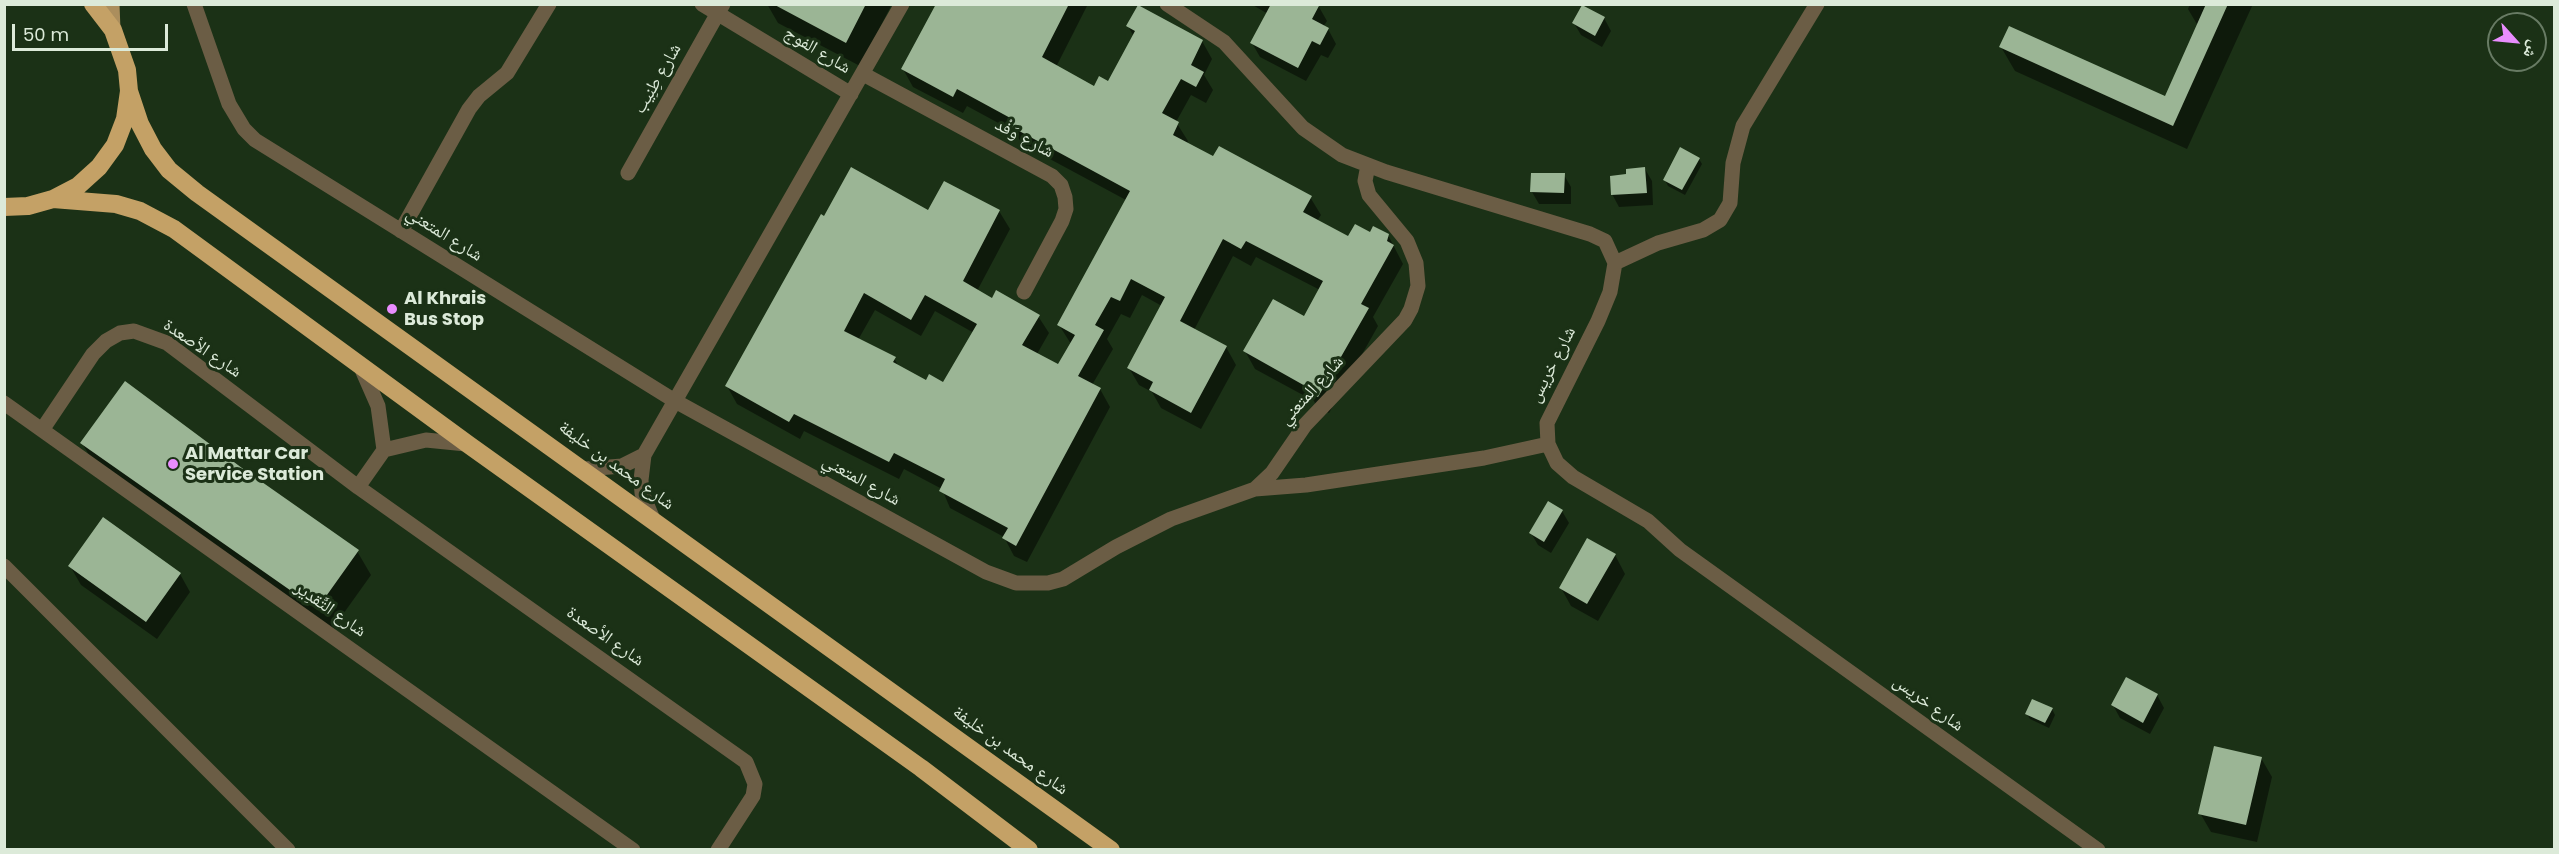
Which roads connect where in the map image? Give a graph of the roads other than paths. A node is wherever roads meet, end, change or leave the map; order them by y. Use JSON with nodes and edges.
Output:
{"nodes":[{"id":1,"x":93,"y":4,"type":"edge"},
{"id":2,"x":112,"y":4,"type":"edge"},
{"id":3,"x":194,"y":4,"type":"edge"},
{"id":4,"x":549,"y":4,"type":"edge"},
{"id":5,"x":702,"y":4,"type":"edge"},
{"id":6,"x":902,"y":4,"type":"edge"},
{"id":7,"x":1167,"y":4,"type":"edge"},
{"id":8,"x":1817,"y":4,"type":"edge"},
{"id":9,"x":721,"y":9,"type":"edge"},
{"id":10,"x":113,"y":30,"type":"junction"},
{"id":11,"x":863,"y":74,"type":"junction"},
{"id":12,"x":129,"y":91,"type":"junction"},
{"id":13,"x":851,"y":94,"type":"junction"},
{"id":14,"x":1368,"y":165,"type":"junction"},
{"id":15,"x":628,"y":173,"type":"dead end"},
{"id":16,"x":53,"y":199,"type":"junction"},
{"id":17,"x":4,"y":207,"type":"edge"},
{"id":18,"x":401,"y":231,"type":"junction"},
{"id":19,"x":1615,"y":263,"type":"junction"},
{"id":20,"x":1024,"y":292,"type":"dead end"},
{"id":21,"x":360,"y":365,"type":"junction"},
{"id":22,"x":675,"y":401,"type":"junction"},
{"id":23,"x":4,"y":403,"type":"edge"},
{"id":24,"x":42,"y":430,"type":"junction"},
{"id":25,"x":1548,"y":444,"type":"junction"},
{"id":26,"x":469,"y":445,"type":"junction"},
{"id":27,"x":384,"y":450,"type":"junction"},
{"id":28,"x":644,"y":455,"type":"junction"},
{"id":29,"x":585,"y":469,"type":"junction"},
{"id":30,"x":358,"y":487,"type":"junction"},
{"id":31,"x":1256,"y":489,"type":"junction"},
{"id":32,"x":652,"y":517,"type":"junction"},
{"id":33,"x":4,"y":566,"type":"edge"},
{"id":34,"x":288,"y":849,"type":"edge"},
{"id":35,"x":633,"y":849,"type":"edge"},
{"id":36,"x":718,"y":849,"type":"edge"},
{"id":37,"x":1029,"y":849,"type":"edge"},
{"id":38,"x":1111,"y":849,"type":"edge"},
{"id":39,"x":2098,"y":849,"type":"edge"}],
"edges":[{"from":1,"to":10,"type":"highway"},
{"from":2,"to":10,"type":"main road"},
{"from":3,"to":18,"type":"street","name":"شارع المتعني"},
{"from":4,"to":18,"type":"street"},
{"from":5,"to":9,"type":"street","name":"شارع الفوج"},
{"from":6,"to":11,"type":"street"},
{"from":7,"to":14,"type":"street"},
{"from":8,"to":19,"type":"street"},
{"from":9,"to":13,"type":"street","name":"شارع الفوج"},
{"from":9,"to":15,"type":"street","name":"شارع طِنِيب"},
{"from":10,"to":12,"type":"highway"},
{"from":11,"to":13,"type":"street"},
{"from":11,"to":20,"type":"street","name":"شارع وَفْد"},
{"from":12,"to":16,"type":"highway"},
{"from":12,"to":29,"type":"highway","name":"شارع محمد بن خليفة"},
{"from":13,"to":22,"type":"street"},
{"from":14,"to":19,"type":"street"},
{"from":14,"to":31,"type":"street","name":"شارع المتعني"},
{"from":16,"to":17,"type":"highway"},
{"from":16,"to":21,"type":"highway"},
{"from":18,"to":22,"type":"street","name":"شارع المتعني"},
{"from":19,"to":25,"type":"street","name":"شارع خريس"},
{"from":21,"to":26,"type":"highway"},
{"from":21,"to":27,"type":"street"},
{"from":22,"to":28,"type":"street"},
{"from":22,"to":31,"type":"street","name":"شارع المتعني"},
{"from":23,"to":24,"type":"street","name":"شارع التَّقدِير"},
{"from":24,"to":30,"type":"street","name":"شارع الأصعدة"},
{"from":24,"to":35,"type":"street","name":"شارع التَّقدِير"},
{"from":25,"to":31,"type":"street"},
{"from":25,"to":39,"type":"street","name":"شارع خريس"},
{"from":26,"to":27,"type":"street"},
{"from":26,"to":37,"type":"highway"},
{"from":27,"to":30,"type":"street"},
{"from":28,"to":29,"type":"street"},
{"from":28,"to":32,"type":"street"},
{"from":29,"to":32,"type":"highway","name":"شارع محمد بن خليفة"},
{"from":30,"to":36,"type":"street","name":"شارع الأصعدة"},
{"from":32,"to":38,"type":"highway","name":"شارع محمد بن خليفة"},
{"from":33,"to":34,"type":"street"}]}
